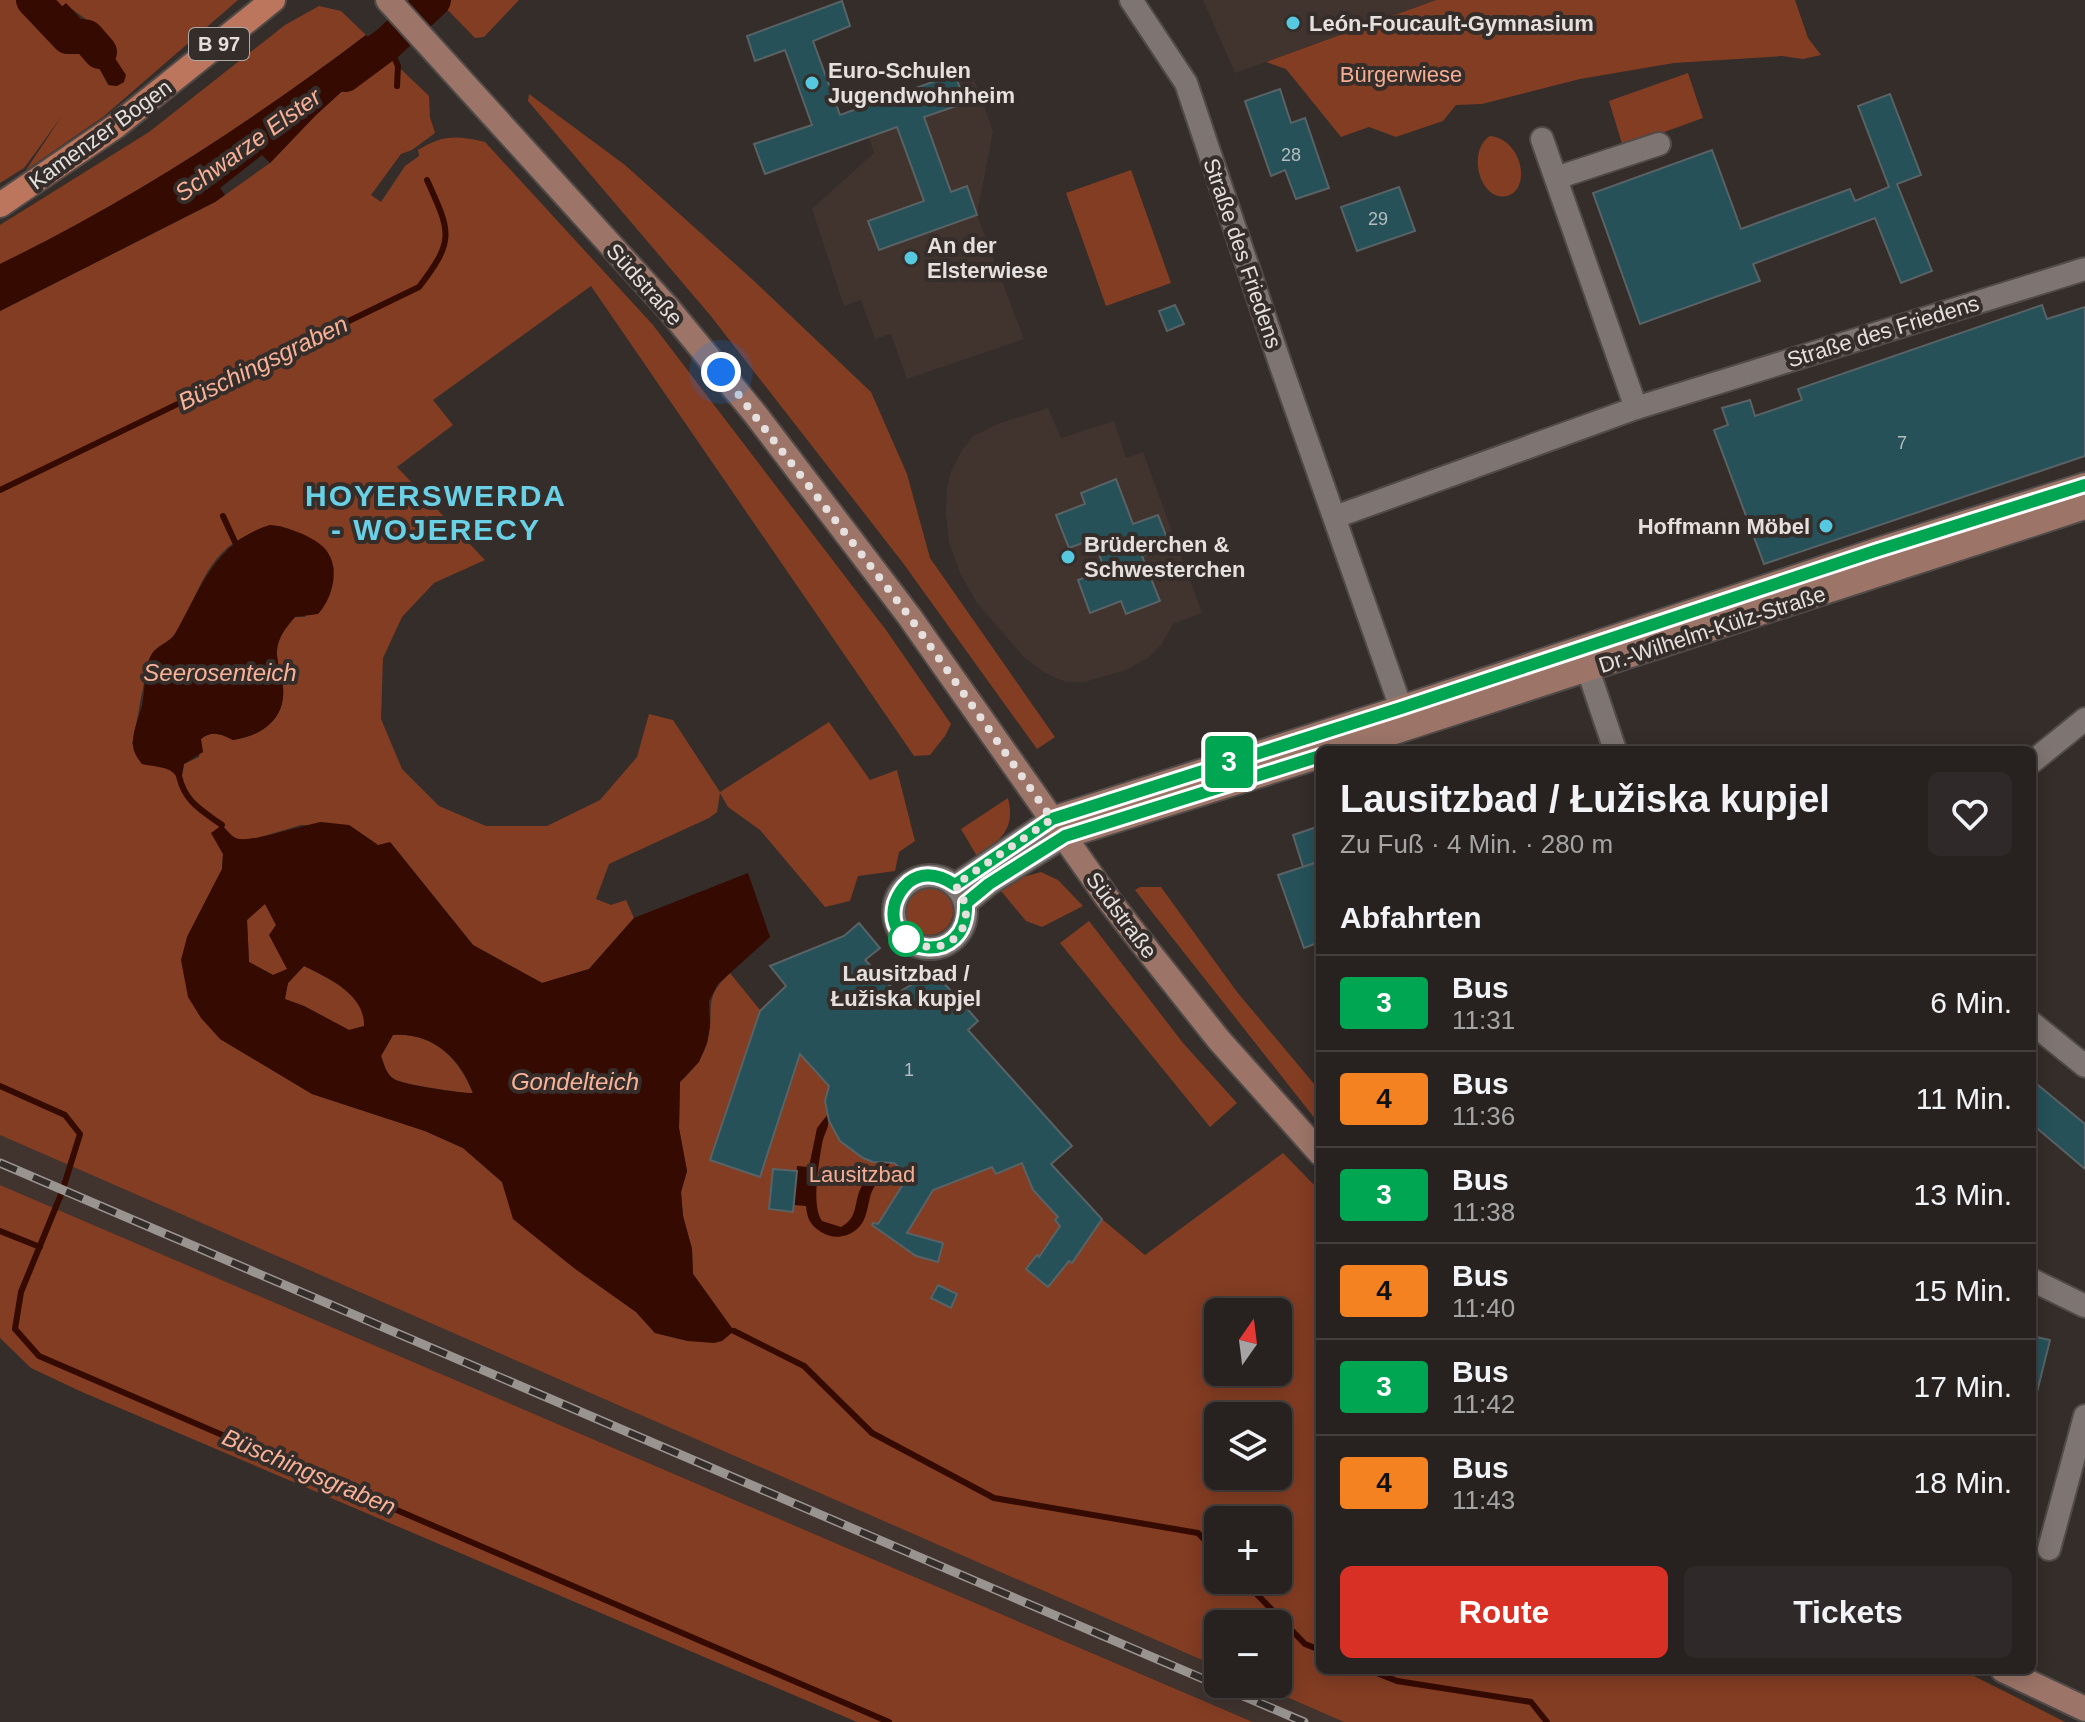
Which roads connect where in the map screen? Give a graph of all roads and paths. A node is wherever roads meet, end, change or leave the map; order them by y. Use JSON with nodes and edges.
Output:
{"nodes":[{"id":1,"x":273,"y":0,"type":"edge"},
{"id":2,"x":388,"y":0,"type":"edge"},
{"id":3,"x":1131,"y":0,"type":"edge"},
{"id":4,"x":1542,"y":139,"type":"dead end"},
{"id":5,"x":1659,"y":144,"type":"dead end"},
{"id":6,"x":1556,"y":178,"type":"junction"},
{"id":7,"x":0,"y":205,"type":"edge"},
{"id":8,"x":2085,"y":269,"type":"edge"},
{"id":9,"x":1636,"y":408,"type":"junction"},
{"id":10,"x":2085,"y":485,"type":"edge"},
{"id":11,"x":2085,"y":507,"type":"edge"},
{"id":12,"x":1335,"y":517,"type":"junction"},
{"id":13,"x":1584,"y":658,"type":"junction"},
{"id":14,"x":1401,"y":708,"type":"junction"},
{"id":15,"x":2085,"y":719,"type":"edge"},
{"id":16,"x":1350,"y":746,"type":"edge"},
{"id":17,"x":1614,"y":746,"type":"edge"},
{"id":18,"x":1316,"y":757,"type":"edge"},
{"id":19,"x":2036,"y":759,"type":"edge"},
{"id":20,"x":1058,"y":827,"type":"junction"},
{"id":21,"x":961,"y":894,"type":"dead end"},
{"id":22,"x":2036,"y":1026,"type":"edge"},
{"id":23,"x":2085,"y":1066,"type":"edge"},
{"id":24,"x":1316,"y":1148,"type":"edge"},
{"id":25,"x":2036,"y":1282,"type":"edge"},
{"id":26,"x":2085,"y":1306,"type":"edge"},
{"id":27,"x":2085,"y":1416,"type":"edge"},
{"id":28,"x":2049,"y":1549,"type":"dead end"},
{"id":29,"x":2011,"y":1674,"type":"edge"},
{"id":30,"x":2085,"y":1709,"type":"edge"}],
"edges":[{"from":1,"to":7,"type":"main road","name":"Kamenzer Bogen","number":"B 97"},
{"from":2,"to":20,"type":"street","name":"Südstraße"},
{"from":3,"to":12,"type":"street","name":"Straße des Friedens"},
{"from":4,"to":6,"type":"street"},
{"from":5,"to":6,"type":"street"},
{"from":6,"to":9,"type":"street"},
{"from":8,"to":9,"type":"street","name":"Straße des Friedens"},
{"from":9,"to":12,"type":"street","name":"Straße des Friedens"},
{"from":10,"to":13,"type":"street","name":"Dr.-Wilhelm-Külz-Straße"},
{"from":11,"to":13,"type":"street","name":"Dr.-Wilhelm-Külz-Straße"},
{"from":12,"to":14,"type":"street","name":"Straße des Friedens"},
{"from":13,"to":14,"type":"street","name":"Dr.-Wilhelm-Külz-Straße"},
{"from":13,"to":16,"type":"street","name":"Dr.-Wilhelm-Külz-Straße"},
{"from":13,"to":17,"type":"street"},
{"from":14,"to":20,"type":"street","name":"Dr.-Wilhelm-Külz-Straße"},
{"from":15,"to":19,"type":"street"},
{"from":18,"to":20,"type":"street","name":"Dr.-Wilhelm-Külz-Straße"},
{"from":20,"to":21,"type":"street","name":"Dr.-Wilhelm-Külz-Straße"},
{"from":20,"to":24,"type":"street","name":"Südstraße"},
{"from":22,"to":23,"type":"street"},
{"from":25,"to":26,"type":"street"},
{"from":27,"to":28,"type":"street"},
{"from":29,"to":30,"type":"street"}]}
